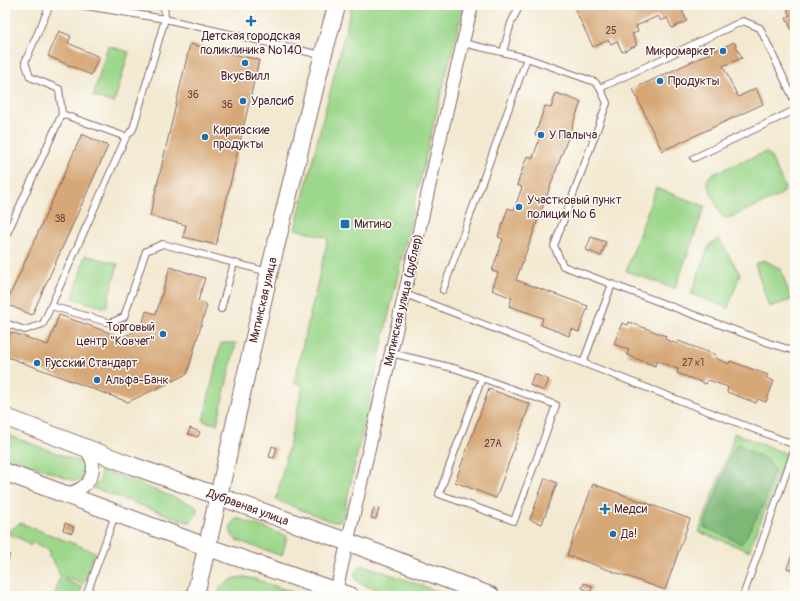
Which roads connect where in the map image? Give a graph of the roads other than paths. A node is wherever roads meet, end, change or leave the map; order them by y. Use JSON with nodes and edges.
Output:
{"nodes":[{"id":1,"x":50,"y":5,"type":"edge"},
{"id":2,"x":80,"y":5,"type":"edge"},
{"id":3,"x":164,"y":5,"type":"edge"},
{"id":4,"x":337,"y":5,"type":"edge"},
{"id":5,"x":472,"y":5,"type":"edge"},
{"id":6,"x":520,"y":5,"type":"edge"},
{"id":7,"x":165,"y":19,"type":"junction"},
{"id":8,"x":463,"y":44,"type":"junction"},
{"id":9,"x":503,"y":52,"type":"junction"},
{"id":10,"x":324,"y":55,"type":"junction"},
{"id":11,"x":527,"y":58,"type":"junction"},
{"id":12,"x":600,"y":88,"type":"junction"},
{"id":13,"x":795,"y":102,"type":"edge"},
{"id":14,"x":795,"y":110,"type":"edge"},
{"id":15,"x":62,"y":114,"type":"junction"},
{"id":16,"x":126,"y":137,"type":"junction"},
{"id":17,"x":694,"y":158,"type":"dead end"},
{"id":18,"x":5,"y":238,"type":"edge"},
{"id":19,"x":234,"y":263,"type":"junction"},
{"id":20,"x":269,"y":273,"type":"junction"},
{"id":21,"x":612,"y":284,"type":"junction"},
{"id":22,"x":443,"y":290,"type":"dead end"},
{"id":23,"x":405,"y":294,"type":"junction"},
{"id":24,"x":51,"y":306,"type":"junction"},
{"id":25,"x":221,"y":309,"type":"dead end"},
{"id":26,"x":5,"y":322,"type":"edge"},
{"id":27,"x":795,"y":351,"type":"edge"},
{"id":28,"x":391,"y":353,"type":"junction"},
{"id":29,"x":583,"y":363,"type":"junction"},
{"id":30,"x":482,"y":378,"type":"junction"},
{"id":31,"x":5,"y":417,"type":"edge"},
{"id":32,"x":79,"y":445,"type":"junction"},
{"id":33,"x":795,"y":446,"type":"edge"},
{"id":34,"x":5,"y":472,"type":"edge"},
{"id":35,"x":61,"y":493,"type":"junction"},
{"id":36,"x":219,"y":496,"type":"junction"},
{"id":37,"x":115,"y":513,"type":"junction"},
{"id":38,"x":348,"y":542,"type":"junction"},
{"id":39,"x":207,"y":547,"type":"junction"},
{"id":40,"x":5,"y":554,"type":"edge"},
{"id":41,"x":5,"y":559,"type":"edge"},
{"id":42,"x":341,"y":594,"type":"edge"},
{"id":43,"x":86,"y":596,"type":"edge"},
{"id":44,"x":195,"y":596,"type":"edge"},
{"id":45,"x":491,"y":596,"type":"edge"},
{"id":46,"x":743,"y":596,"type":"edge"}],
"edges":[{"from":1,"to":15,"type":"lane"},
{"from":2,"to":7,"type":"lane"},
{"from":3,"to":7,"type":"lane"},
{"from":4,"to":10,"type":"main road","name":"Митинская улица"},
{"from":5,"to":8,"type":"street","name":"Митинская улица (дублер)"},
{"from":6,"to":9,"type":"lane"},
{"from":7,"to":10,"type":"lane"},
{"from":7,"to":16,"type":"lane"},
{"from":8,"to":9,"type":"lane"},
{"from":8,"to":23,"type":"street","name":"Митинская улица (дублер)"},
{"from":9,"to":11,"type":"lane"},
{"from":10,"to":20,"type":"main road","name":"Митинская улица"},
{"from":11,"to":12,"type":"lane"},
{"from":11,"to":22,"type":"lane"},
{"from":12,"to":13,"type":"lane"},
{"from":12,"to":21,"type":"lane"},
{"from":14,"to":17,"type":"lane"},
{"from":15,"to":16,"type":"lane"},
{"from":15,"to":18,"type":"lane"},
{"from":16,"to":24,"type":"lane"},
{"from":19,"to":20,"type":"lane"},
{"from":19,"to":24,"type":"lane"},
{"from":19,"to":25,"type":"lane"},
{"from":20,"to":36,"type":"main road","name":"Митинская улица"},
{"from":21,"to":27,"type":"lane"},
{"from":21,"to":29,"type":"lane"},
{"from":23,"to":28,"type":"street","name":"Митинская улица (дублер)"},
{"from":23,"to":29,"type":"lane"},
{"from":24,"to":26,"type":"lane"},
{"from":28,"to":30,"type":"lane"},
{"from":28,"to":38,"type":"street","name":"Митинская улица (дублер)"},
{"from":29,"to":33,"type":"lane"},
{"from":30,"to":30,"type":"lane"},
{"from":31,"to":32,"type":"main road","name":"Дубравная улица"},
{"from":32,"to":35,"type":"street"},
{"from":32,"to":36,"type":"main road","name":"Дубравная улица"},
{"from":33,"to":46,"type":"lane"},
{"from":34,"to":35,"type":"main road"},
{"from":35,"to":37,"type":"main road"},
{"from":36,"to":38,"type":"main road","name":"Дубравная улица"},
{"from":36,"to":39,"type":"main road","name":"Митинская улица"},
{"from":37,"to":39,"type":"main road"},
{"from":37,"to":43,"type":"lane"},
{"from":38,"to":42,"type":"street","name":"Митинская улица (дублер)"},
{"from":38,"to":45,"type":"main road","name":"Дубравная улица"},
{"from":39,"to":42,"type":"main road"},
{"from":39,"to":44,"type":"main road","name":"Митинская улица"},
{"from":40,"to":41,"type":"lane"}]}
